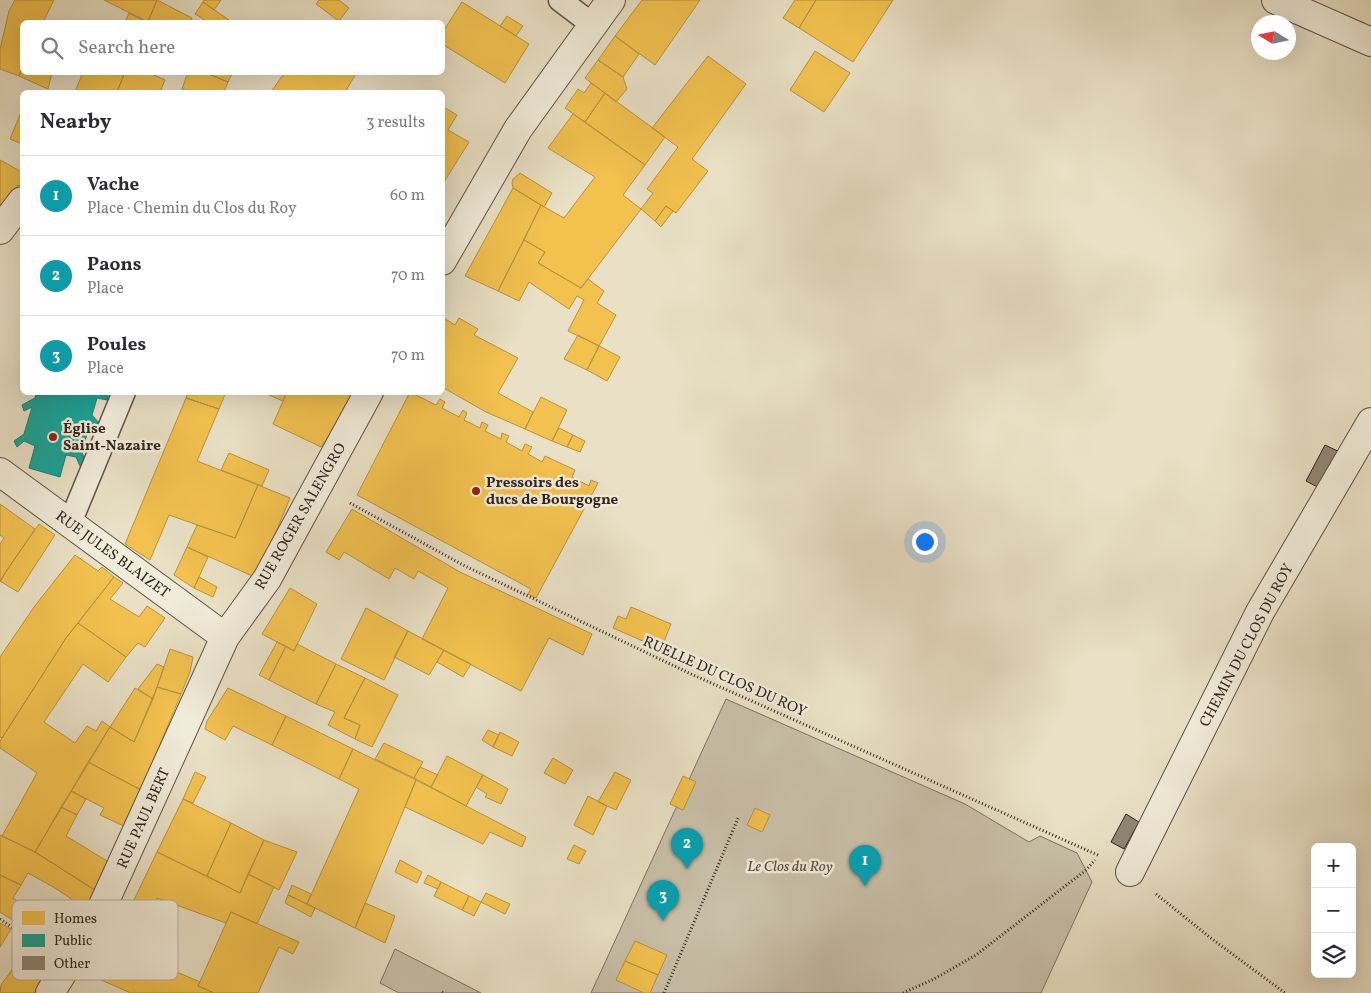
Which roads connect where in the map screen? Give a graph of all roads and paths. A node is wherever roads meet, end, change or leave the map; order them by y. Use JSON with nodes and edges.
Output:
{"nodes":[{"id":1,"x":560,"y":0,"type":"edge"},
{"id":2,"x":611,"y":0,"type":"edge"},
{"id":3,"x":1276,"y":0,"type":"edge"},
{"id":4,"x":593,"y":25,"type":"junction"},
{"id":5,"x":1371,"y":42,"type":"edge"},
{"id":6,"x":20,"y":204,"type":"edge"},
{"id":7,"x":0,"y":230,"type":"edge"},
{"id":8,"x":445,"y":256,"type":"edge"},
{"id":9,"x":123,"y":395,"type":"edge"},
{"id":10,"x":367,"y":395,"type":"edge"},
{"id":11,"x":1371,"y":422,"type":"edge"},
{"id":12,"x":0,"y":472,"type":"edge"},
{"id":13,"x":319,"y":486,"type":"junction"},
{"id":14,"x":70,"y":523,"type":"junction"},
{"id":15,"x":225,"y":637,"type":"junction"},
{"id":16,"x":739,"y":816,"type":"dead end"},
{"id":17,"x":1099,"y":855,"type":"junction"},
{"id":18,"x":1130,"y":872,"type":"junction"},
{"id":19,"x":105,"y":900,"type":"edge"},
{"id":20,"x":0,"y":919,"type":"edge"},
{"id":21,"x":12,"y":927,"type":"edge"},
{"id":22,"x":58,"y":980,"type":"edge"},
{"id":23,"x":50,"y":993,"type":"edge"},
{"id":24,"x":664,"y":993,"type":"edge"},
{"id":25,"x":903,"y":993,"type":"edge"},
{"id":26,"x":1286,"y":993,"type":"edge"}],
"edges":[{"from":1,"to":4,"type":"lane"},
{"from":2,"to":4,"type":"street"},
{"from":3,"to":5,"type":"street"},
{"from":4,"to":8,"type":"street"},
{"from":6,"to":7,"type":"street"},
{"from":9,"to":14,"type":"lane"},
{"from":10,"to":13,"type":"street","name":"RUE ROGER SALENGRO"},
{"from":11,"to":18,"type":"street","name":"CHEMIN DU CLOS DU ROY"},
{"from":12,"to":14,"type":"street","name":"RUE JULES BLAIZET"},
{"from":13,"to":15,"type":"street","name":"RUE ROGER SALENGRO"},
{"from":13,"to":17,"type":"path","name":"RUELLE DU CLOS DU ROY"},
{"from":14,"to":15,"type":"street","name":"RUE JULES BLAIZET"},
{"from":15,"to":19,"type":"street","name":"RUE PAUL BERT"},
{"from":16,"to":24,"type":"path"},
{"from":17,"to":18,"type":"path","name":"RUELLE DU CLOS DU ROY"},
{"from":17,"to":25,"type":"path"},
{"from":18,"to":26,"type":"path","name":"RUELLE DU CLOS DU ROY"},
{"from":20,"to":21,"type":"path"},
{"from":22,"to":23,"type":"street","name":"RUE PAUL BERT"}]}
